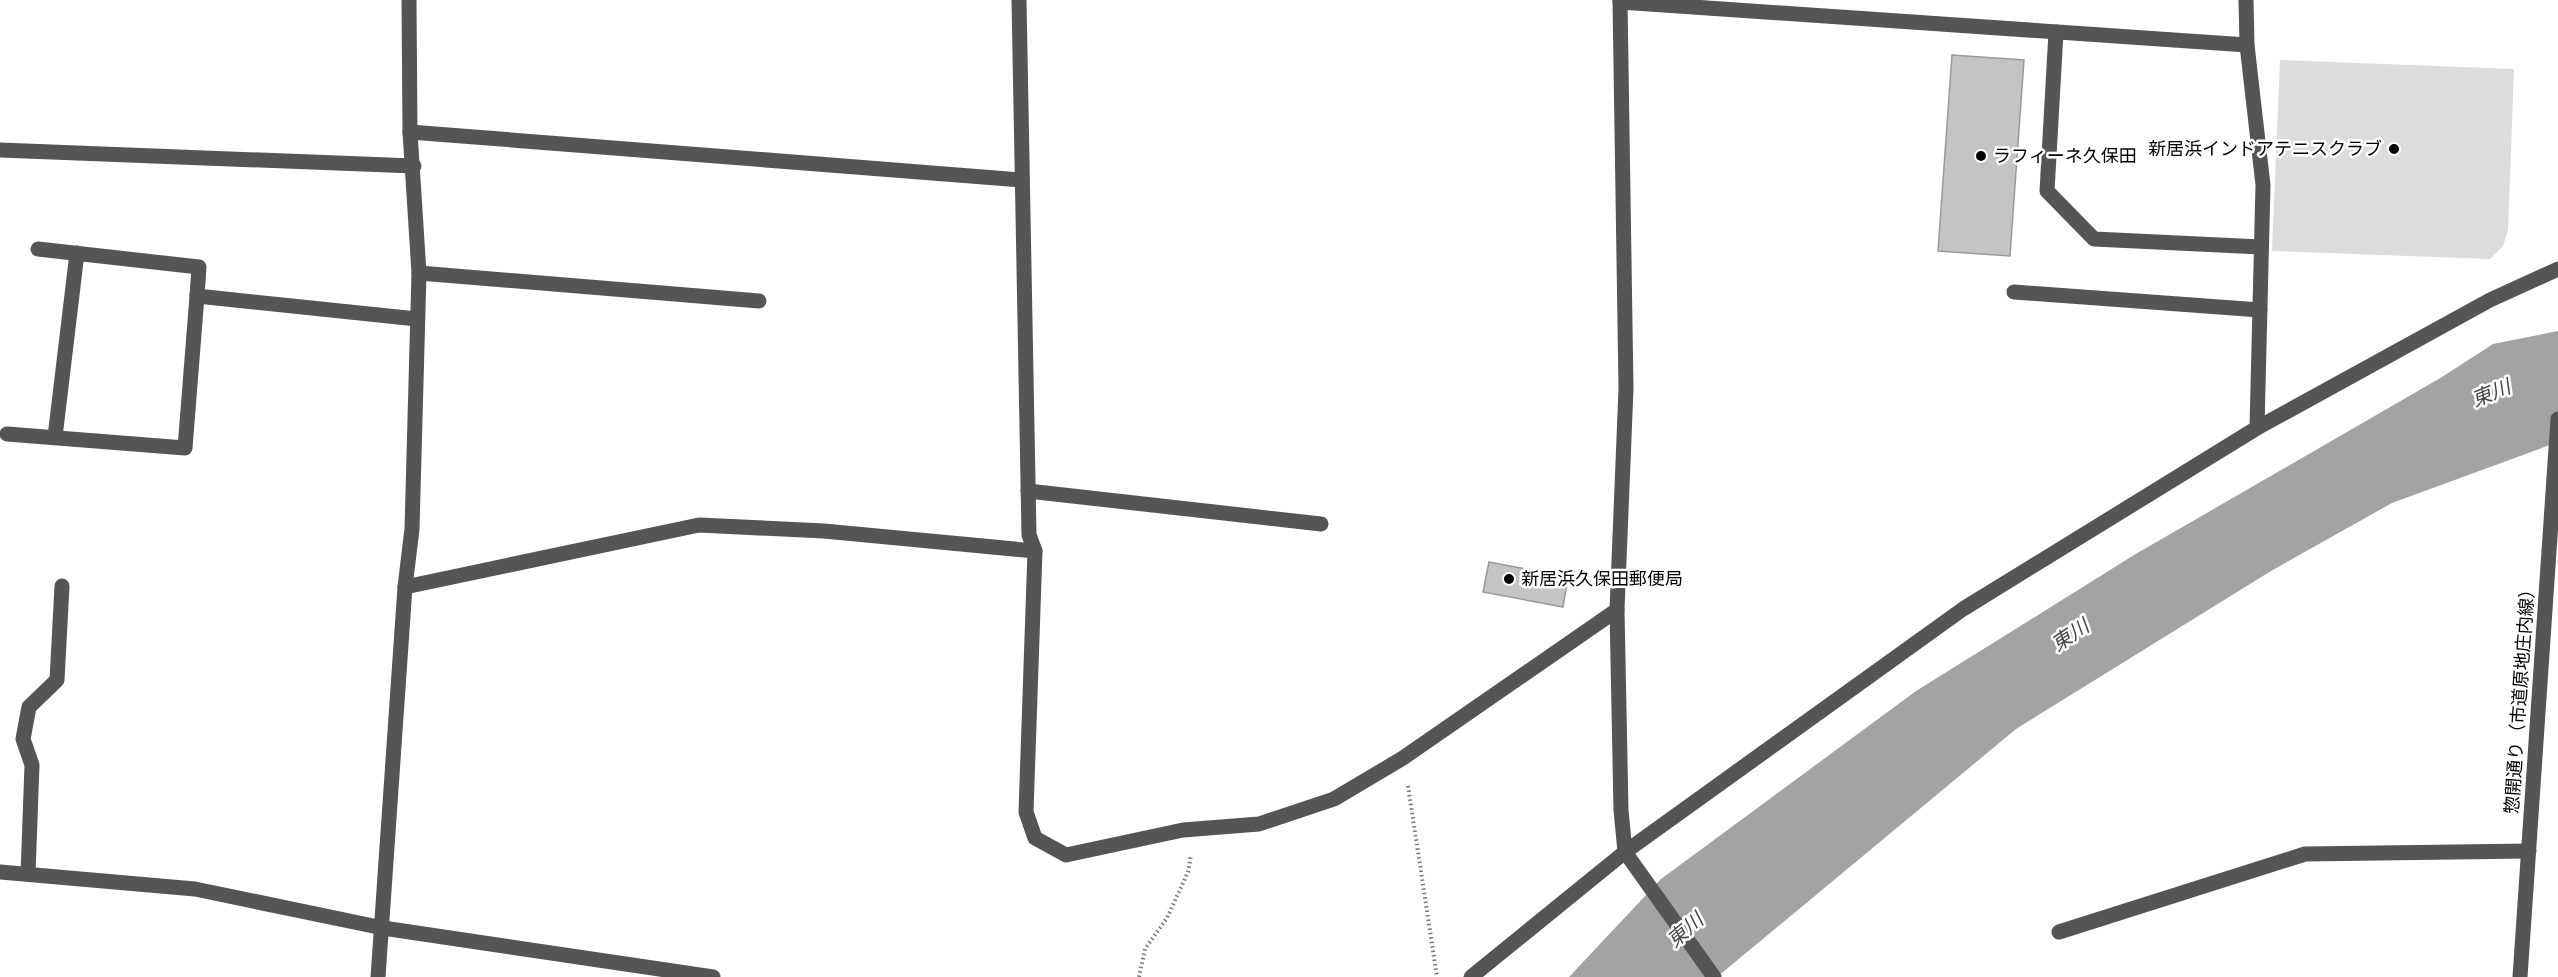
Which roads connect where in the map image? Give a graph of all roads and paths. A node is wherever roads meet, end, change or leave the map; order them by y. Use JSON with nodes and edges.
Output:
{"nodes":[{"id":1,"x":409,"y":0,"type":"edge"},
{"id":2,"x":1018,"y":0,"type":"edge"},
{"id":3,"x":2247,"y":0,"type":"edge"},
{"id":4,"x":1620,"y":1,"type":"edge"},
{"id":5,"x":2056,"y":32,"type":"junction"},
{"id":6,"x":2247,"y":45,"type":"junction"},
{"id":7,"x":410,"y":132,"type":"junction"},
{"id":8,"x":0,"y":150,"type":"edge"},
{"id":9,"x":414,"y":166,"type":"junction"},
{"id":10,"x":1022,"y":180,"type":"junction"},
{"id":11,"x":2261,"y":247,"type":"junction"},
{"id":12,"x":38,"y":249,"type":"dead end"},
{"id":13,"x":77,"y":253,"type":"junction"},
{"id":14,"x":2558,"y":269,"type":"edge"},
{"id":15,"x":419,"y":273,"type":"junction"},
{"id":16,"x":2014,"y":292,"type":"dead end"},
{"id":17,"x":197,"y":296,"type":"junction"},
{"id":18,"x":759,"y":301,"type":"dead end"},
{"id":19,"x":2260,"y":310,"type":"junction"},
{"id":20,"x":417,"y":319,"type":"junction"},
{"id":21,"x":2558,"y":419,"type":"edge"},
{"id":22,"x":2257,"y":428,"type":"junction"},
{"id":23,"x":7,"y":434,"type":"dead end"},
{"id":24,"x":55,"y":437,"type":"junction"},
{"id":25,"x":2557,"y":460,"type":"edge"},
{"id":26,"x":1028,"y":491,"type":"junction"},
{"id":27,"x":1321,"y":524,"type":"dead end"},
{"id":28,"x":1035,"y":551,"type":"junction"},
{"id":29,"x":62,"y":586,"type":"dead end"},
{"id":30,"x":405,"y":587,"type":"junction"},
{"id":31,"x":1617,"y":610,"type":"junction"},
{"id":32,"x":1403,"y":758,"type":"junction"},
{"id":33,"x":1197,"y":829,"type":"junction"},
{"id":34,"x":2529,"y":851,"type":"junction"},
{"id":35,"x":1625,"y":852,"type":"junction"},
{"id":36,"x":0,"y":872,"type":"edge"},
{"id":37,"x":28,"y":874,"type":"junction"},
{"id":38,"x":383,"y":928,"type":"junction"},
{"id":39,"x":2059,"y":932,"type":"dead end"},
{"id":40,"x":378,"y":977,"type":"edge"},
{"id":41,"x":713,"y":977,"type":"edge"},
{"id":42,"x":1139,"y":977,"type":"edge"},
{"id":43,"x":1437,"y":977,"type":"edge"},
{"id":44,"x":1471,"y":977,"type":"edge"},
{"id":45,"x":1714,"y":977,"type":"edge"},
{"id":46,"x":2520,"y":977,"type":"edge"}],
"edges":[{"from":1,"to":7,"type":"street"},
{"from":2,"to":10,"type":"street"},
{"from":3,"to":6,"type":"street"},
{"from":4,"to":5,"type":"street"},
{"from":4,"to":31,"type":"street"},
{"from":5,"to":6,"type":"street"},
{"from":5,"to":11,"type":"street"},
{"from":6,"to":11,"type":"street"},
{"from":7,"to":9,"type":"street"},
{"from":7,"to":10,"type":"street"},
{"from":8,"to":9,"type":"street"},
{"from":9,"to":15,"type":"street"},
{"from":10,"to":26,"type":"street"},
{"from":11,"to":19,"type":"street"},
{"from":12,"to":13,"type":"street"},
{"from":13,"to":17,"type":"street"},
{"from":13,"to":24,"type":"street"},
{"from":14,"to":22,"type":"street"},
{"from":15,"to":18,"type":"street"},
{"from":15,"to":20,"type":"street"},
{"from":16,"to":19,"type":"street"},
{"from":17,"to":20,"type":"street"},
{"from":17,"to":24,"type":"street"},
{"from":19,"to":22,"type":"street"},
{"from":20,"to":30,"type":"street"},
{"from":21,"to":25,"type":"street","name":"惣開通り（市道原地庄内線）"},
{"from":22,"to":35,"type":"street"},
{"from":23,"to":24,"type":"street"},
{"from":25,"to":34,"type":"street","name":"惣開通り（市道原地庄内線）"},
{"from":26,"to":27,"type":"street"},
{"from":26,"to":28,"type":"street"},
{"from":28,"to":30,"type":"street"},
{"from":28,"to":33,"type":"street"},
{"from":29,"to":37,"type":"street"},
{"from":30,"to":38,"type":"street"},
{"from":31,"to":32,"type":"street"},
{"from":31,"to":35,"type":"street"},
{"from":32,"to":33,"type":"street"},
{"from":32,"to":43,"type":"path"},
{"from":33,"to":42,"type":"path"},
{"from":34,"to":39,"type":"street"},
{"from":34,"to":46,"type":"street","name":"惣開通り（市道原地庄内線）"},
{"from":35,"to":44,"type":"street"},
{"from":35,"to":45,"type":"street"},
{"from":36,"to":37,"type":"street"},
{"from":37,"to":38,"type":"street"},
{"from":38,"to":40,"type":"street"},
{"from":38,"to":41,"type":"street"}]}
